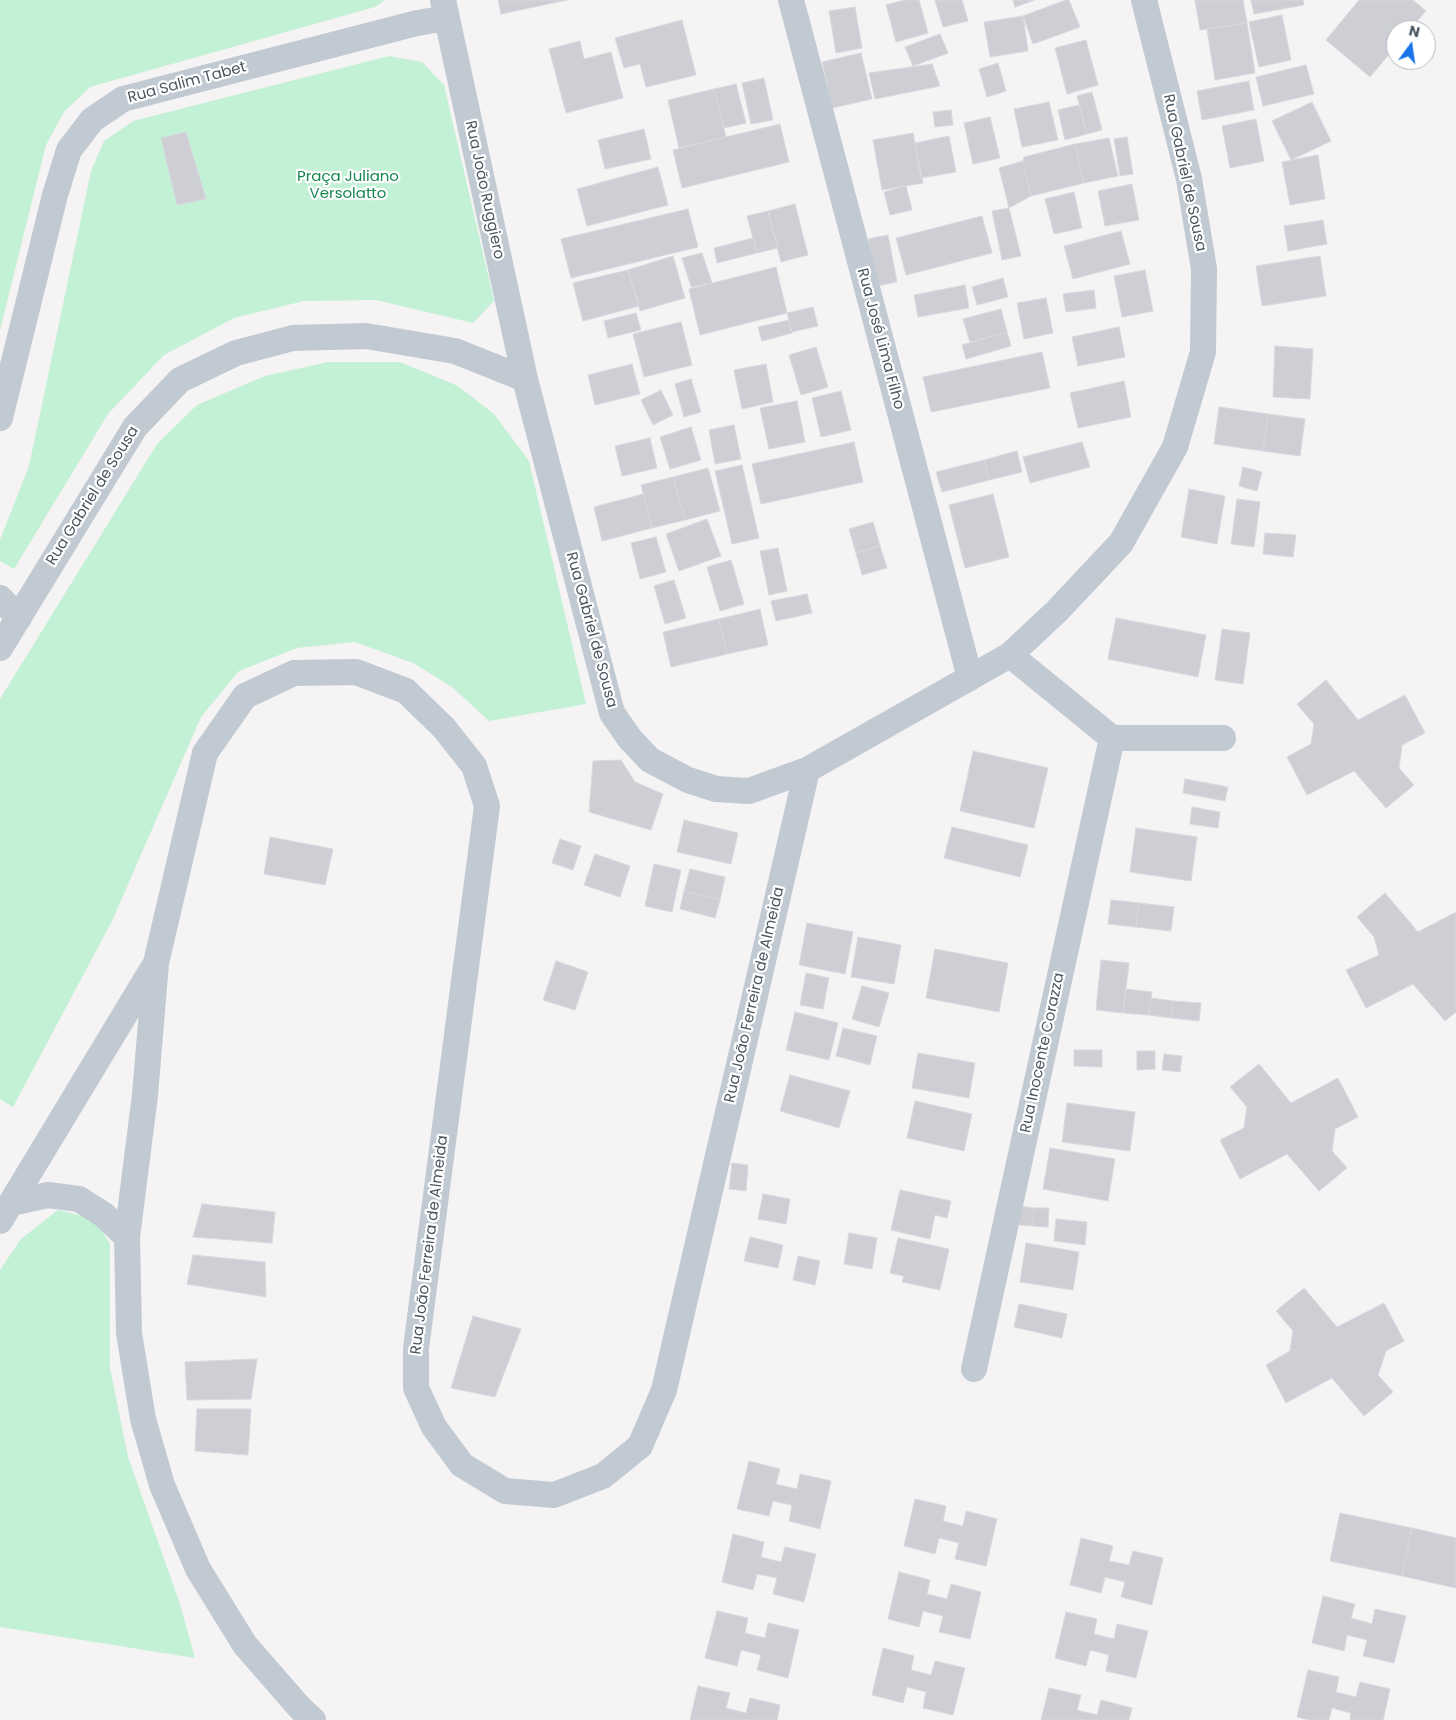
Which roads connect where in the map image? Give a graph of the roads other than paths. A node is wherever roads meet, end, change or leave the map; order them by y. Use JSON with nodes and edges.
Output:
{"nodes":[{"id":1,"x":791,"y":0,"type":"edge"},
{"id":2,"x":1144,"y":0,"type":"edge"},
{"id":3,"x":445,"y":9,"type":"edge"},
{"id":4,"x":526,"y":379,"type":"junction"},
{"id":5,"x":0,"y":418,"type":"edge"},
{"id":6,"x":0,"y":598,"type":"edge"},
{"id":7,"x":19,"y":618,"type":"junction"},
{"id":8,"x":0,"y":648,"type":"edge"},
{"id":9,"x":1010,"y":655,"type":"junction"},
{"id":10,"x":970,"y":678,"type":"junction"},
{"id":11,"x":1112,"y":738,"type":"junction"},
{"id":12,"x":1223,"y":738,"type":"dead end"},
{"id":13,"x":807,"y":770,"type":"junction"},
{"id":14,"x":156,"y":963,"type":"junction"},
{"id":15,"x":6,"y":1212,"type":"edge"},
{"id":16,"x":127,"y":1237,"type":"junction"},
{"id":17,"x":974,"y":1368,"type":"dead end"},
{"id":18,"x":312,"y":1720,"type":"edge"}],
"edges":[{"from":1,"to":10,"type":"street","name":"Rua José Lima Filho"},
{"from":2,"to":9,"type":"street","name":"Rua Gabriel de Sousa"},
{"from":3,"to":4,"type":"street","name":"Rua João Ruggiero"},
{"from":3,"to":5,"type":"street","name":"Rua Salim Tabet"},
{"from":4,"to":7,"type":"street","name":"Rua Gabriel de Sousa"},
{"from":4,"to":13,"type":"street","name":"Rua Gabriel de Sousa"},
{"from":6,"to":7,"type":"street"},
{"from":7,"to":8,"type":"street","name":"Rua Gabriel de Sousa"},
{"from":9,"to":10,"type":"street","name":"Rua Gabriel de Sousa"},
{"from":9,"to":11,"type":"street"},
{"from":10,"to":13,"type":"street","name":"Rua Gabriel de Sousa"},
{"from":11,"to":12,"type":"street"},
{"from":11,"to":17,"type":"street","name":"Rua Inocente Corazza"},
{"from":13,"to":14,"type":"street","name":"Rua João Ferreira de Almeida"},
{"from":14,"to":15,"type":"street","name":"Rua João Ferreira de Almeida"},
{"from":14,"to":16,"type":"street","name":"Rua João Ferreira de Almeida"},
{"from":15,"to":16,"type":"street"},
{"from":16,"to":18,"type":"street","name":"Rua João Ferreira de Almeida"}]}
